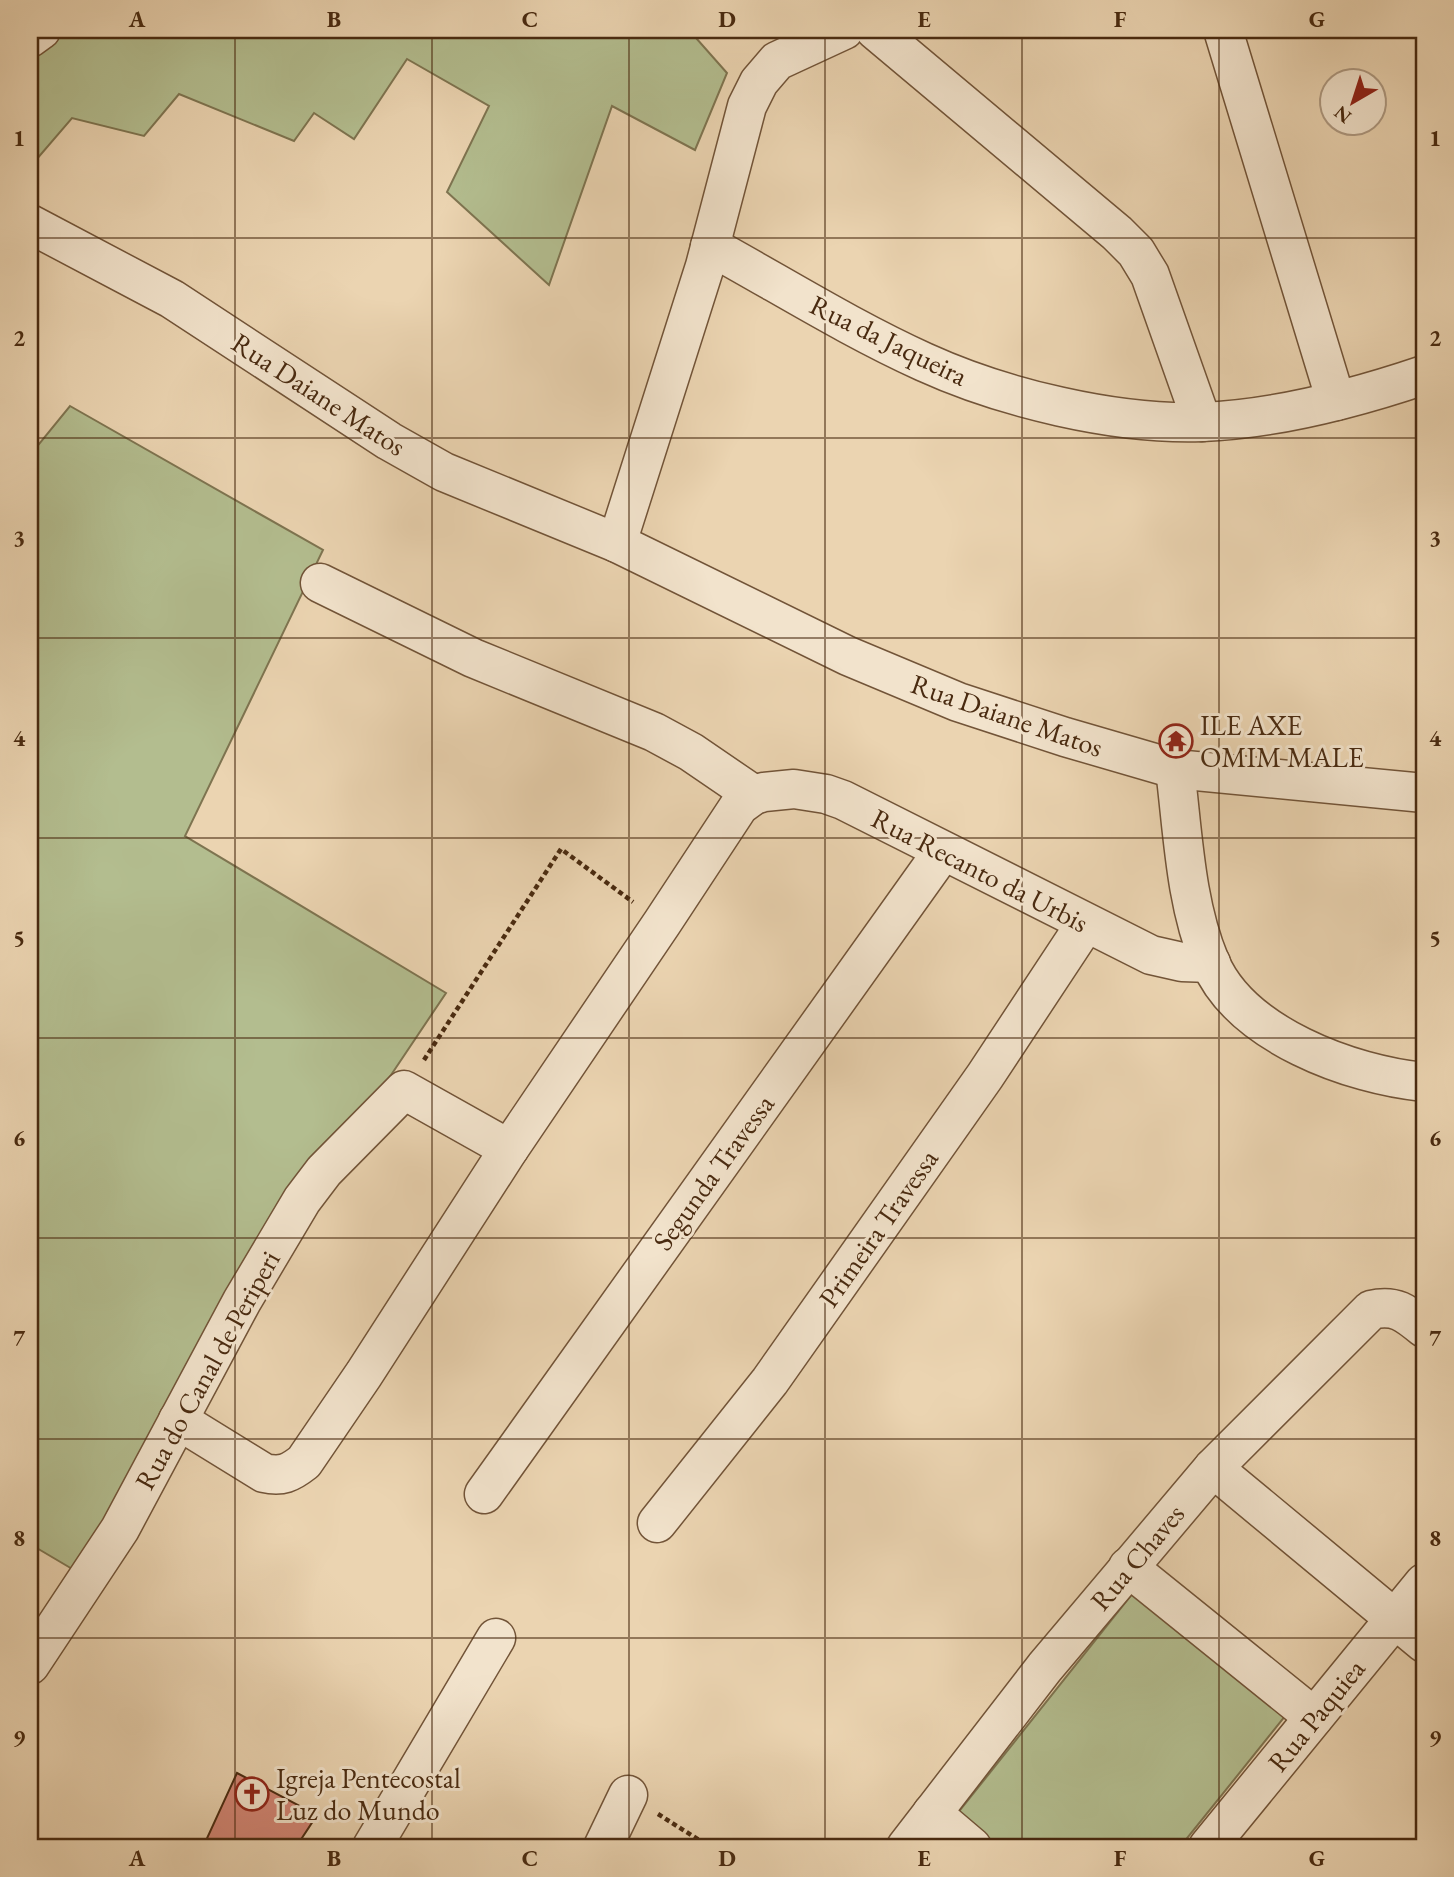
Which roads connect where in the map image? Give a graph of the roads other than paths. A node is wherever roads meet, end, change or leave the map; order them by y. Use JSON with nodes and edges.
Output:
{"nodes":[{"id":1,"x":41,"y":30,"type":"edge"},
{"id":2,"x":845,"y":30,"type":"edge"},
{"id":3,"x":875,"y":30,"type":"edge"},
{"id":4,"x":1223,"y":30,"type":"edge"},
{"id":5,"x":30,"y":38,"type":"edge"},
{"id":6,"x":30,"y":224,"type":"edge"},
{"id":7,"x":710,"y":246,"type":"junction"},
{"id":8,"x":1424,"y":374,"type":"edge"},
{"id":9,"x":1336,"y":401,"type":"junction"},
{"id":10,"x":1202,"y":422,"type":"junction"},
{"id":11,"x":617,"y":543,"type":"junction"},
{"id":12,"x":320,"y":583,"type":"dead end"},
{"id":13,"x":1175,"y":769,"type":"junction"},
{"id":14,"x":1424,"y":793,"type":"edge"},
{"id":15,"x":751,"y":797,"type":"junction"},
{"id":16,"x":943,"y":851,"type":"junction"},
{"id":17,"x":1086,"y":923,"type":"junction"},
{"id":18,"x":1210,"y":963,"type":"junction"},
{"id":19,"x":1424,"y":1082,"type":"edge"},
{"id":20,"x":509,"y":1149,"type":"junction"},
{"id":21,"x":1413,"y":1320,"type":"edge"},
{"id":22,"x":178,"y":1420,"type":"junction"},
{"id":23,"x":1213,"y":1468,"type":"junction"},
{"id":24,"x":484,"y":1494,"type":"dead end"},
{"id":25,"x":657,"y":1523,"type":"dead end"},
{"id":26,"x":1128,"y":1567,"type":"junction"},
{"id":27,"x":1424,"y":1583,"type":"edge"},
{"id":28,"x":1394,"y":1619,"type":"junction"},
{"id":29,"x":496,"y":1638,"type":"dead end"},
{"id":30,"x":1424,"y":1643,"type":"edge"},
{"id":31,"x":30,"y":1665,"type":"edge"},
{"id":32,"x":1314,"y":1717,"type":"junction"},
{"id":33,"x":628,"y":1795,"type":"road end"},
{"id":34,"x":932,"y":1813,"type":"junction"},
{"id":35,"x":372,"y":1847,"type":"edge"},
{"id":36,"x":604,"y":1847,"type":"edge"},
{"id":37,"x":906,"y":1847,"type":"edge"},
{"id":38,"x":972,"y":1847,"type":"edge"},
{"id":39,"x":1208,"y":1847,"type":"edge"}],
"edges":[{"from":1,"to":5,"type":"street"},
{"from":2,"to":7,"type":"street"},
{"from":3,"to":10,"type":"street"},
{"from":4,"to":9,"type":"street"},
{"from":6,"to":11,"type":"street","name":"Rua Daiane Matos"},
{"from":7,"to":10,"type":"street","name":"Rua da Jaqueira"},
{"from":7,"to":11,"type":"street"},
{"from":8,"to":9,"type":"street","name":"Rua da Jaqueira"},
{"from":9,"to":10,"type":"street","name":"Rua da Jaqueira"},
{"from":11,"to":13,"type":"street","name":"Rua Daiane Matos"},
{"from":12,"to":15,"type":"street"},
{"from":13,"to":14,"type":"street","name":"Rua Daiane Matos"},
{"from":13,"to":18,"type":"street"},
{"from":15,"to":16,"type":"street","name":"Rua Recanto da Urbis"},
{"from":15,"to":20,"type":"street"},
{"from":16,"to":17,"type":"street","name":"Rua Recanto da Urbis"},
{"from":16,"to":24,"type":"street","name":"Segunda Travessa"},
{"from":17,"to":18,"type":"street","name":"Rua Recanto da Urbis"},
{"from":17,"to":25,"type":"street","name":"Primeira Travessa"},
{"from":18,"to":19,"type":"street"},
{"from":20,"to":22,"type":"street"},
{"from":20,"to":22,"type":"street","name":"Rua do Canal de Periperi"},
{"from":21,"to":23,"type":"street","name":"Rua Chaves"},
{"from":22,"to":31,"type":"street","name":"Rua do Canal de Periperi"},
{"from":23,"to":26,"type":"street","name":"Rua Chaves"},
{"from":23,"to":28,"type":"street"},
{"from":26,"to":32,"type":"street"},
{"from":26,"to":34,"type":"street","name":"Rua Chaves"},
{"from":27,"to":28,"type":"street","name":"Rua Paquiea"},
{"from":28,"to":30,"type":"street"},
{"from":28,"to":32,"type":"street","name":"Rua Paquiea"},
{"from":29,"to":35,"type":"street"},
{"from":32,"to":39,"type":"street","name":"Rua Paquiea"},
{"from":33,"to":36,"type":"street"},
{"from":34,"to":37,"type":"street","name":"Rua Chaves"},
{"from":34,"to":38,"type":"street"}]}
